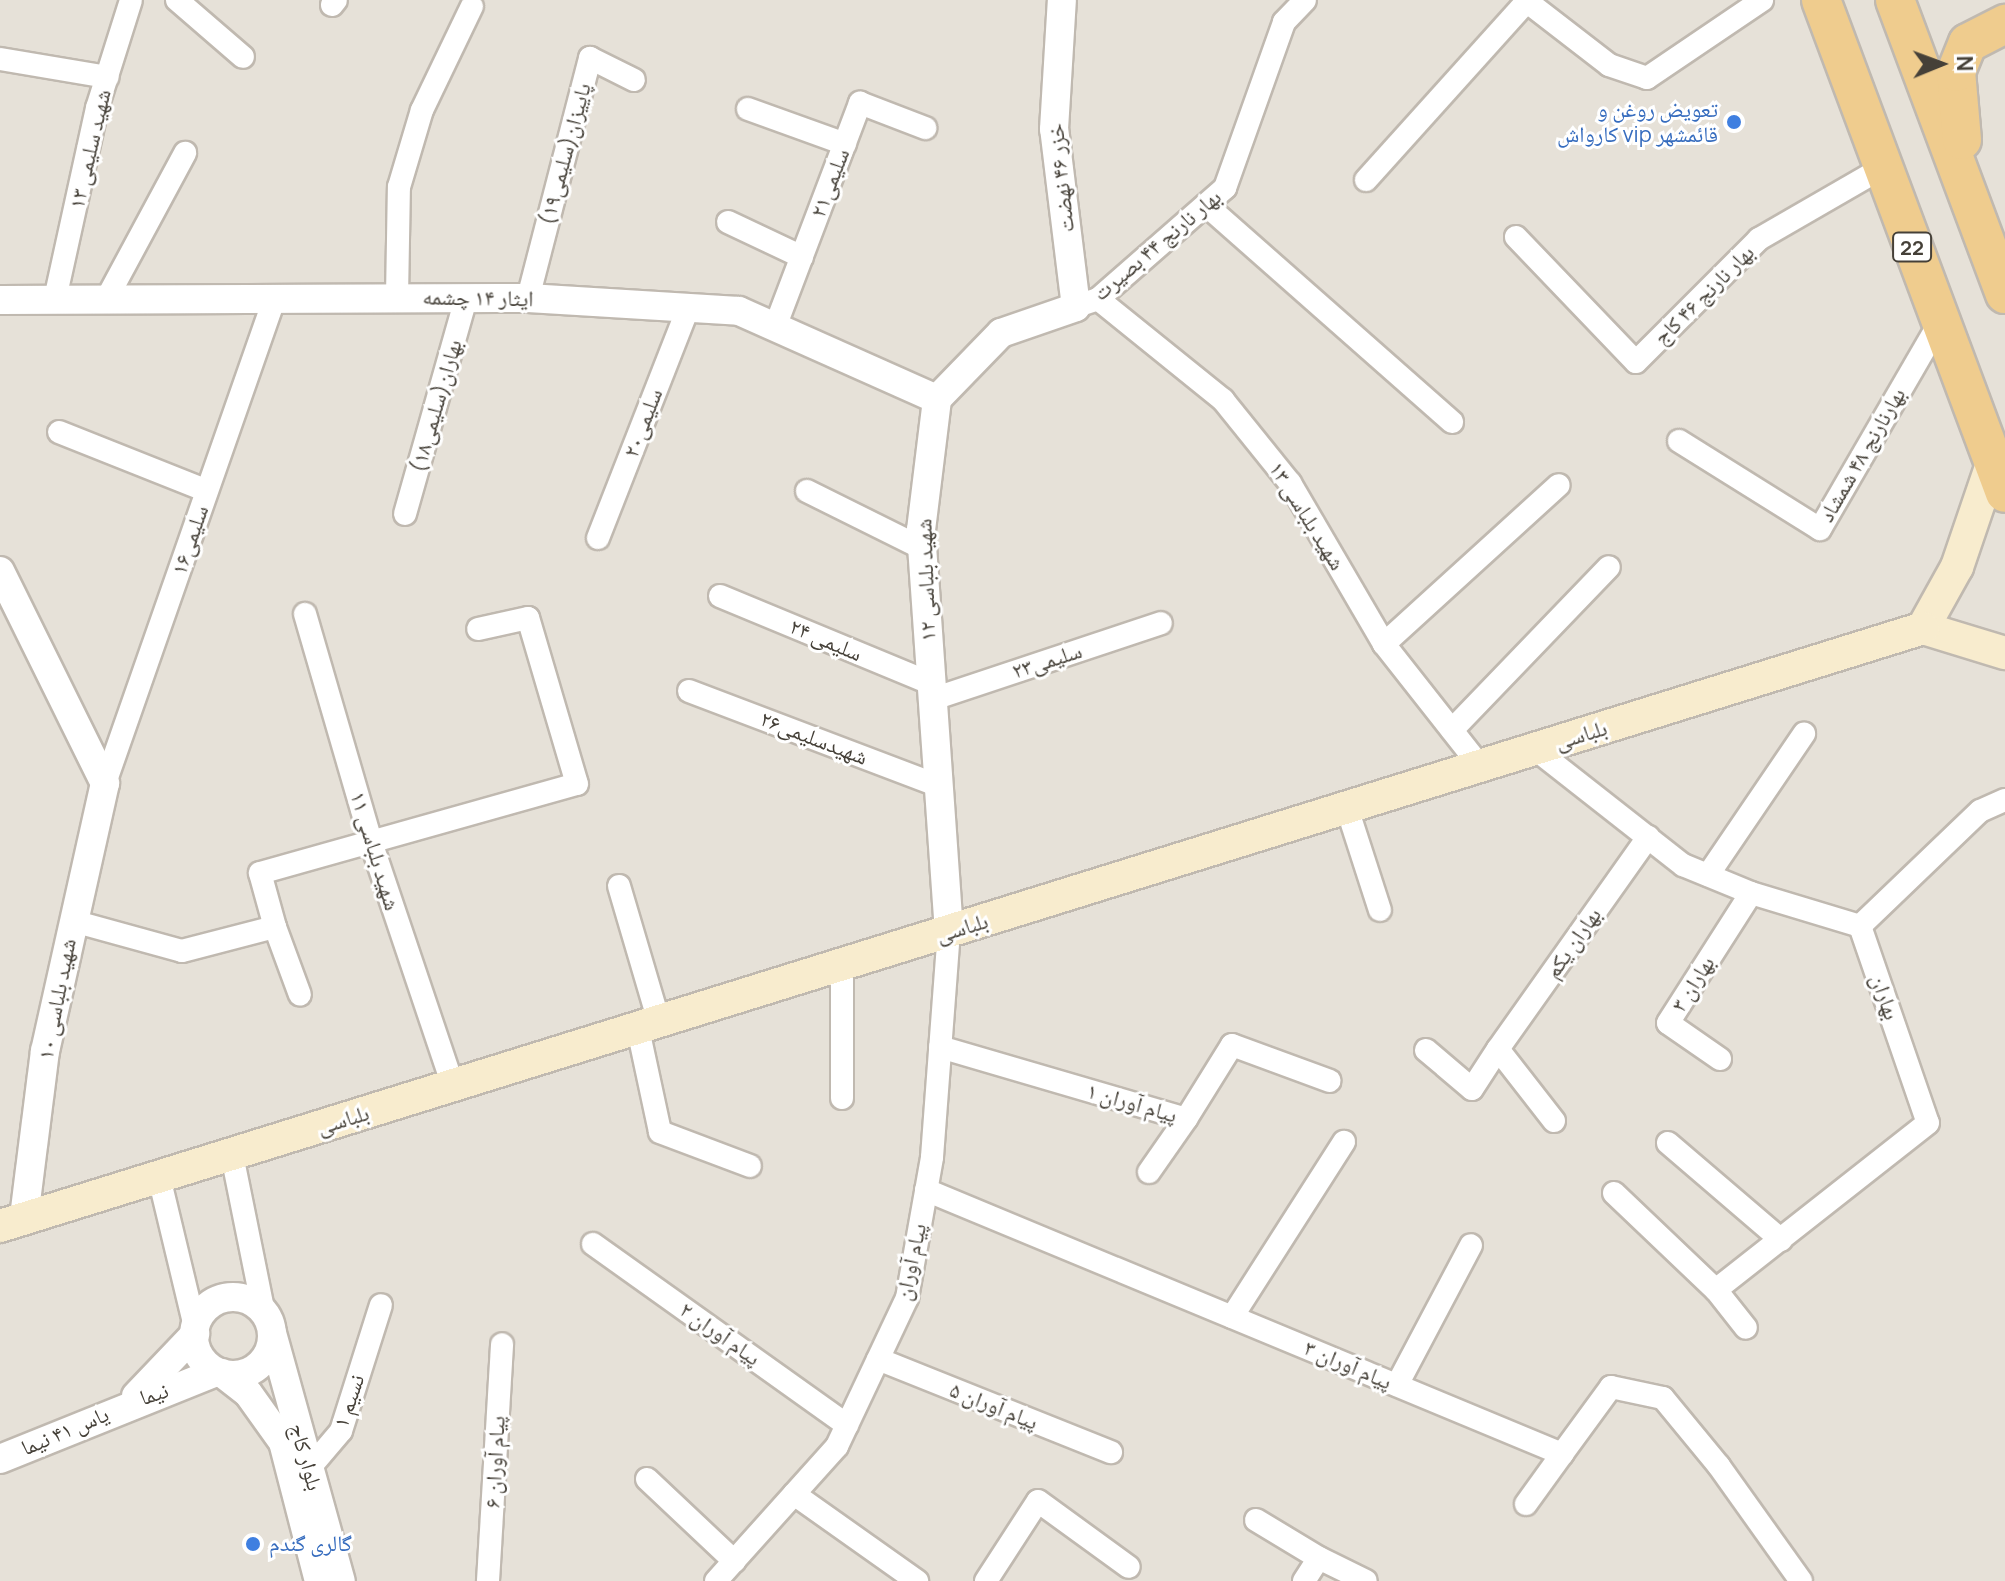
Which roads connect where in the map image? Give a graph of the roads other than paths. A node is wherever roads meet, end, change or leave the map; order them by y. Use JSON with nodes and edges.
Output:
{"nodes":[{"id":1,"x":131,"y":0,"type":"edge"},
{"id":2,"x":177,"y":0,"type":"edge"},
{"id":3,"x":1062,"y":0,"type":"edge"},
{"id":4,"x":1305,"y":0,"type":"edge"},
{"id":5,"x":1762,"y":0,"type":"edge"},
{"id":6,"x":1821,"y":0,"type":"edge"},
{"id":7,"x":1895,"y":0,"type":"edge"},
{"id":8,"x":1980,"y":0,"type":"edge"},
{"id":9,"x":1526,"y":1,"type":"edge"},
{"id":10,"x":472,"y":6,"type":"dead end"},
{"id":11,"x":2005,"y":11,"type":"edge"},
{"id":12,"x":2005,"y":24,"type":"edge"},
{"id":13,"x":243,"y":57,"type":"dead end"},
{"id":14,"x":0,"y":59,"type":"edge"},
{"id":15,"x":107,"y":77,"type":"junction"},
{"id":16,"x":634,"y":80,"type":"dead end"},
{"id":17,"x":748,"y":109,"type":"dead end"},
{"id":18,"x":925,"y":128,"type":"dead end"},
{"id":19,"x":845,"y":144,"type":"junction"},
{"id":20,"x":185,"y":153,"type":"dead end"},
{"id":21,"x":1882,"y":168,"type":"junction"},
{"id":22,"x":1366,"y":180,"type":"dead end"},
{"id":23,"x":1967,"y":190,"type":"junction"},
{"id":24,"x":1206,"y":205,"type":"junction"},
{"id":25,"x":728,"y":222,"type":"dead end"},
{"id":26,"x":1516,"y":237,"type":"dead end"},
{"id":27,"x":802,"y":257,"type":"junction"},
{"id":28,"x":2005,"y":294,"type":"edge"},
{"id":29,"x":275,"y":297,"type":"junction"},
{"id":30,"x":397,"y":297,"type":"junction"},
{"id":31,"x":107,"y":298,"type":"junction"},
{"id":32,"x":466,"y":298,"type":"junction"},
{"id":33,"x":528,"y":298,"type":"junction"},
{"id":34,"x":55,"y":299,"type":"junction"},
{"id":35,"x":0,"y":300,"type":"edge"},
{"id":36,"x":1087,"y":303,"type":"junction"},
{"id":37,"x":688,"y":308,"type":"junction"},
{"id":38,"x":1940,"y":322,"type":"junction"},
{"id":39,"x":775,"y":327,"type":"junction"},
{"id":40,"x":937,"y":399,"type":"junction"},
{"id":41,"x":1452,"y":422,"type":"dead end"},
{"id":42,"x":59,"y":432,"type":"dead end"},
{"id":43,"x":1679,"y":441,"type":"dead end"},
{"id":44,"x":1999,"y":477,"type":"edge"},
{"id":45,"x":1559,"y":485,"type":"dead end"},
{"id":46,"x":207,"y":491,"type":"junction"},
{"id":47,"x":807,"y":491,"type":"dead end"},
{"id":48,"x":405,"y":514,"type":"dead end"},
{"id":49,"x":598,"y":538,"type":"dead end"},
{"id":50,"x":922,"y":548,"type":"junction"},
{"id":51,"x":1609,"y":567,"type":"dead end"},
{"id":52,"x":0,"y":571,"type":"edge"},
{"id":53,"x":720,"y":596,"type":"dead end"},
{"id":54,"x":305,"y":614,"type":"dead end"},
{"id":55,"x":1161,"y":623,"type":"dead end"},
{"id":56,"x":1923,"y":628,"type":"junction"},
{"id":57,"x":478,"y":629,"type":"dead end"},
{"id":58,"x":1384,"y":644,"type":"junction"},
{"id":59,"x":2005,"y":653,"type":"edge"},
{"id":60,"x":689,"y":691,"type":"dead end"},
{"id":61,"x":932,"y":692,"type":"junction"},
{"id":62,"x":1452,"y":730,"type":"junction"},
{"id":63,"x":1804,"y":734,"type":"dead end"},
{"id":64,"x":1535,"y":749,"type":"junction"},
{"id":65,"x":1480,"y":766,"type":"junction"},
{"id":66,"x":105,"y":783,"type":"junction"},
{"id":67,"x":939,"y":786,"type":"junction"},
{"id":68,"x":2005,"y":800,"type":"edge"},
{"id":69,"x":1347,"y":808,"type":"junction"},
{"id":70,"x":1648,"y":837,"type":"junction"},
{"id":71,"x":372,"y":845,"type":"junction"},
{"id":72,"x":1708,"y":875,"type":"junction"},
{"id":73,"x":619,"y":886,"type":"dead end"},
{"id":74,"x":1751,"y":893,"type":"junction"},
{"id":75,"x":1380,"y":910,"type":"dead end"},
{"id":76,"x":73,"y":921,"type":"junction"},
{"id":77,"x":1860,"y":926,"type":"junction"},
{"id":78,"x":275,"y":927,"type":"junction"},
{"id":79,"x":949,"y":932,"type":"junction"},
{"id":80,"x":842,"y":965,"type":"junction"},
{"id":81,"x":300,"y":995,"type":"dead end"},
{"id":82,"x":649,"y":1025,"type":"junction"},
{"id":83,"x":940,"y":1047,"type":"junction"},
{"id":84,"x":1498,"y":1049,"type":"junction"},
{"id":85,"x":1426,"y":1050,"type":"dead end"},
{"id":86,"x":1720,"y":1059,"type":"dead end"},
{"id":87,"x":1330,"y":1081,"type":"dead end"},
{"id":88,"x":453,"y":1086,"type":"junction"},
{"id":89,"x":842,"y":1098,"type":"dead end"},
{"id":90,"x":1186,"y":1119,"type":"junction"},
{"id":91,"x":1554,"y":1121,"type":"dead end"},
{"id":92,"x":1344,"y":1142,"type":"dead end"},
{"id":93,"x":1668,"y":1143,"type":"dead end"},
{"id":94,"x":232,"y":1155,"type":"junction"},
{"id":95,"x":750,"y":1166,"type":"dead end"},
{"id":96,"x":1149,"y":1172,"type":"dead end"},
{"id":97,"x":159,"y":1177,"type":"junction"},
{"id":98,"x":926,"y":1190,"type":"junction"},
{"id":99,"x":1614,"y":1193,"type":"dead end"},
{"id":100,"x":12,"y":1222,"type":"edge"},
{"id":101,"x":1781,"y":1240,"type":"junction"},
{"id":102,"x":593,"y":1244,"type":"dead end"},
{"id":103,"x":1471,"y":1245,"type":"dead end"},
{"id":104,"x":1716,"y":1290,"type":"junction"},
{"id":105,"x":381,"y":1305,"type":"dead end"},
{"id":106,"x":1232,"y":1317,"type":"junction"},
{"id":107,"x":268,"y":1323,"type":"junction"},
{"id":108,"x":1746,"y":1328,"type":"dead end"},
{"id":109,"x":195,"y":1330,"type":"junction"},
{"id":110,"x":502,"y":1344,"type":"dead end"},
{"id":111,"x":878,"y":1359,"type":"junction"},
{"id":112,"x":219,"y":1373,"type":"junction"},
{"id":113,"x":1397,"y":1385,"type":"junction"},
{"id":114,"x":130,"y":1403,"type":"junction"},
{"id":115,"x":847,"y":1425,"type":"junction"},
{"id":116,"x":1111,"y":1452,"type":"dead end"},
{"id":117,"x":1562,"y":1454,"type":"junction"},
{"id":118,"x":0,"y":1459,"type":"edge"},
{"id":119,"x":303,"y":1477,"type":"junction"},
{"id":120,"x":647,"y":1479,"type":"dead end"},
{"id":121,"x":794,"y":1494,"type":"junction"},
{"id":122,"x":1526,"y":1504,"type":"dead end"},
{"id":123,"x":1256,"y":1520,"type":"dead end"},
{"id":124,"x":1319,"y":1558,"type":"junction"},
{"id":125,"x":734,"y":1561,"type":"junction"},
{"id":126,"x":316,"y":1567,"type":"edge"},
{"id":127,"x":1129,"y":1567,"type":"dead end"},
{"id":128,"x":341,"y":1581,"type":"edge"},
{"id":129,"x":488,"y":1581,"type":"edge"},
{"id":130,"x":716,"y":1581,"type":"edge"},
{"id":131,"x":917,"y":1581,"type":"edge"},
{"id":132,"x":986,"y":1581,"type":"edge"},
{"id":133,"x":1304,"y":1581,"type":"edge"},
{"id":134,"x":1366,"y":1581,"type":"edge"},
{"id":135,"x":1801,"y":1581,"type":"edge"}],
"edges":[{"from":1,"to":15,"type":"street","name":"شهید سلیمی ۱۳"},
{"from":2,"to":13,"type":"street"},
{"from":3,"to":36,"type":"street","name":"خزر ۴۶ نهضت"},
{"from":4,"to":24,"type":"street","name":"بهار نارنج ۴۴ بصیرت"},
{"from":5,"to":9,"type":"street"},
{"from":6,"to":21,"type":"highway","number":"22"},
{"from":7,"to":23,"type":"highway"},
{"from":8,"to":11,"type":"highway"},
{"from":9,"to":22,"type":"street"},
{"from":10,"to":30,"type":"street"},
{"from":12,"to":23,"type":"highway"},
{"from":14,"to":15,"type":"street"},
{"from":15,"to":34,"type":"street","name":"شهید سلیمی ۱۳"},
{"from":16,"to":33,"type":"street","name":"پاییزان(سلیمی۱۹)"},
{"from":17,"to":19,"type":"street"},
{"from":18,"to":19,"type":"street","name":"سلیمی۲۱"},
{"from":19,"to":27,"type":"street","name":"سلیمی۲۱"},
{"from":20,"to":31,"type":"street"},
{"from":21,"to":26,"type":"street","name":"بهار نارنج ۴۶ کاج"},
{"from":21,"to":38,"type":"highway","number":"22"},
{"from":23,"to":28,"type":"highway"},
{"from":24,"to":36,"type":"street","name":"بهار نارنج ۴۴ بصیرت"},
{"from":24,"to":41,"type":"street"},
{"from":25,"to":27,"type":"street"},
{"from":27,"to":39,"type":"street","name":"سلیمی۲۱"},
{"from":29,"to":30,"type":"street","name":"ایثار ۱۴ چشمه"},
{"from":29,"to":31,"type":"street","name":"ایثار ۱۴ چشمه"},
{"from":29,"to":46,"type":"street","name":"سلیمی۱۶"},
{"from":30,"to":32,"type":"street","name":"ایثار ۱۴ چشمه"},
{"from":31,"to":34,"type":"street","name":"ایثار ۱۴ چشمه"},
{"from":32,"to":33,"type":"street","name":"ایثار ۱۴ چشمه"},
{"from":32,"to":48,"type":"street","name":"بهاران(سلیمی۱۸)"},
{"from":33,"to":37,"type":"street","name":"ایثار ۱۴ چشمه"},
{"from":34,"to":35,"type":"street","name":"ایثار ۱۴ چشمه"},
{"from":36,"to":40,"type":"street"},
{"from":36,"to":58,"type":"street","name":"شهید بلباسی ١٣"},
{"from":37,"to":39,"type":"street","name":"ایثار ۱۴ چشمه"},
{"from":37,"to":49,"type":"street","name":"سلیمی۲۰"},
{"from":38,"to":43,"type":"street","name":"بهارنارنج ۴۸ شمشاد"},
{"from":38,"to":44,"type":"highway","number":"22"},
{"from":39,"to":40,"type":"street","name":"ایثار ۱۴ چشمه"},
{"from":40,"to":50,"type":"street","name":"شهید بلباسی ١٢"},
{"from":42,"to":46,"type":"street"},
{"from":44,"to":56,"type":"main road"},
{"from":45,"to":58,"type":"street"},
{"from":46,"to":66,"type":"street","name":"سلیمی۱۶"},
{"from":47,"to":50,"type":"street"},
{"from":50,"to":61,"type":"street","name":"شهید بلباسی ١٢"},
{"from":51,"to":62,"type":"street"},
{"from":52,"to":66,"type":"street"},
{"from":53,"to":61,"type":"street","name":"سلیمی ۲۴"},
{"from":54,"to":71,"type":"street","name":"شهید بلباسی ١١"},
{"from":55,"to":61,"type":"street","name":"سلیمی۲۳"},
{"from":56,"to":59,"type":"main road"},
{"from":56,"to":64,"type":"main road","name":"بلباسی"},
{"from":57,"to":71,"type":"street"},
{"from":58,"to":62,"type":"street","name":"شهید بلباسی ١٣"},
{"from":60,"to":67,"type":"street","name":"شهیدسلیمی۲۶"},
{"from":61,"to":67,"type":"street","name":"شهید بلباسی ١٢"},
{"from":62,"to":65,"type":"street","name":"شهید بلباسی ١٣"},
{"from":63,"to":72,"type":"street"},
{"from":64,"to":65,"type":"main road","name":"بلباسی"},
{"from":64,"to":70,"type":"street"},
{"from":65,"to":69,"type":"main road","name":"بلباسی"},
{"from":66,"to":76,"type":"street","name":"شهید بلباسی ١٠"},
{"from":67,"to":79,"type":"street","name":"شهید بلباسی ١٢"},
{"from":68,"to":77,"type":"street"},
{"from":69,"to":75,"type":"street"},
{"from":69,"to":79,"type":"main road","name":"بلباسی"},
{"from":70,"to":72,"type":"street"},
{"from":70,"to":84,"type":"street","name":"بهاران یکم"},
{"from":71,"to":78,"type":"street"},
{"from":71,"to":88,"type":"street","name":"شهید بلباسی ١١"},
{"from":72,"to":74,"type":"street"},
{"from":73,"to":82,"type":"street"},
{"from":74,"to":77,"type":"street"},
{"from":74,"to":86,"type":"street","name":"بهاران ۳"},
{"from":76,"to":78,"type":"street"},
{"from":76,"to":100,"type":"street","name":"شهید بلباسی ١٠"},
{"from":77,"to":101,"type":"street","name":"بهاران"},
{"from":78,"to":81,"type":"street"},
{"from":79,"to":80,"type":"main road","name":"بلباسی"},
{"from":79,"to":83,"type":"street","name":"پیام آوران"},
{"from":80,"to":82,"type":"main road","name":"بلباسی"},
{"from":80,"to":89,"type":"street"},
{"from":82,"to":88,"type":"main road","name":"بلباسی"},
{"from":82,"to":95,"type":"street"},
{"from":83,"to":90,"type":"street","name":"پیام آوران ۱"},
{"from":83,"to":98,"type":"street","name":"پیام آوران"},
{"from":84,"to":85,"type":"street","name":"بهاران یکم"},
{"from":84,"to":91,"type":"street"},
{"from":87,"to":90,"type":"street","name":"پیام آوران ۱"},
{"from":88,"to":94,"type":"main road","name":"بلباسی"},
{"from":90,"to":96,"type":"street"},
{"from":92,"to":106,"type":"street"},
{"from":93,"to":101,"type":"street"},
{"from":94,"to":97,"type":"main road","name":"بلباسی"},
{"from":94,"to":107,"type":"street","name":"بلوار کاج"},
{"from":97,"to":100,"type":"main road","name":"بلباسی"},
{"from":97,"to":109,"type":"street"},
{"from":98,"to":106,"type":"street","name":"پیام آوران ۳"},
{"from":98,"to":111,"type":"street","name":"پیام آوران"},
{"from":99,"to":104,"type":"street"},
{"from":101,"to":104,"type":"street","name":"بهاران"},
{"from":102,"to":115,"type":"street","name":"پیام آوران ۲"},
{"from":103,"to":113,"type":"street"},
{"from":104,"to":108,"type":"street"},
{"from":105,"to":119,"type":"street","name":"نسیم ۱"},
{"from":106,"to":113,"type":"street","name":"پیام آوران ۳"},
{"from":107,"to":109,"type":"street"},
{"from":107,"to":112,"type":"street"},
{"from":107,"to":119,"type":"street","name":"بلوار کاج"},
{"from":109,"to":112,"type":"street"},
{"from":109,"to":114,"type":"street","name":"نیما"},
{"from":110,"to":129,"type":"street","name":"پیام آوران ۶"},
{"from":111,"to":115,"type":"street","name":"پیام آوران"},
{"from":111,"to":116,"type":"street","name":"پیام آوران ۵"},
{"from":112,"to":114,"type":"street","name":"نیما"},
{"from":112,"to":119,"type":"street","name":"بلوار کاج"},
{"from":113,"to":117,"type":"street","name":"پیام آوران ۳"},
{"from":114,"to":118,"type":"street","name":"یاس ۴۱ نیما"},
{"from":115,"to":121,"type":"street","name":"پیام آوران"},
{"from":117,"to":122,"type":"street"},
{"from":117,"to":135,"type":"street"},
{"from":119,"to":126,"type":"street","name":"بلوار کاج"},
{"from":120,"to":125,"type":"street"},
{"from":121,"to":125,"type":"street","name":"پیام آوران"},
{"from":121,"to":131,"type":"street"},
{"from":123,"to":124,"type":"street"},
{"from":124,"to":133,"type":"street"},
{"from":124,"to":134,"type":"street"},
{"from":125,"to":130,"type":"street","name":"پیام آوران"},
{"from":126,"to":128,"type":"street","name":"بلوار کاج"},
{"from":127,"to":132,"type":"street"}]}
